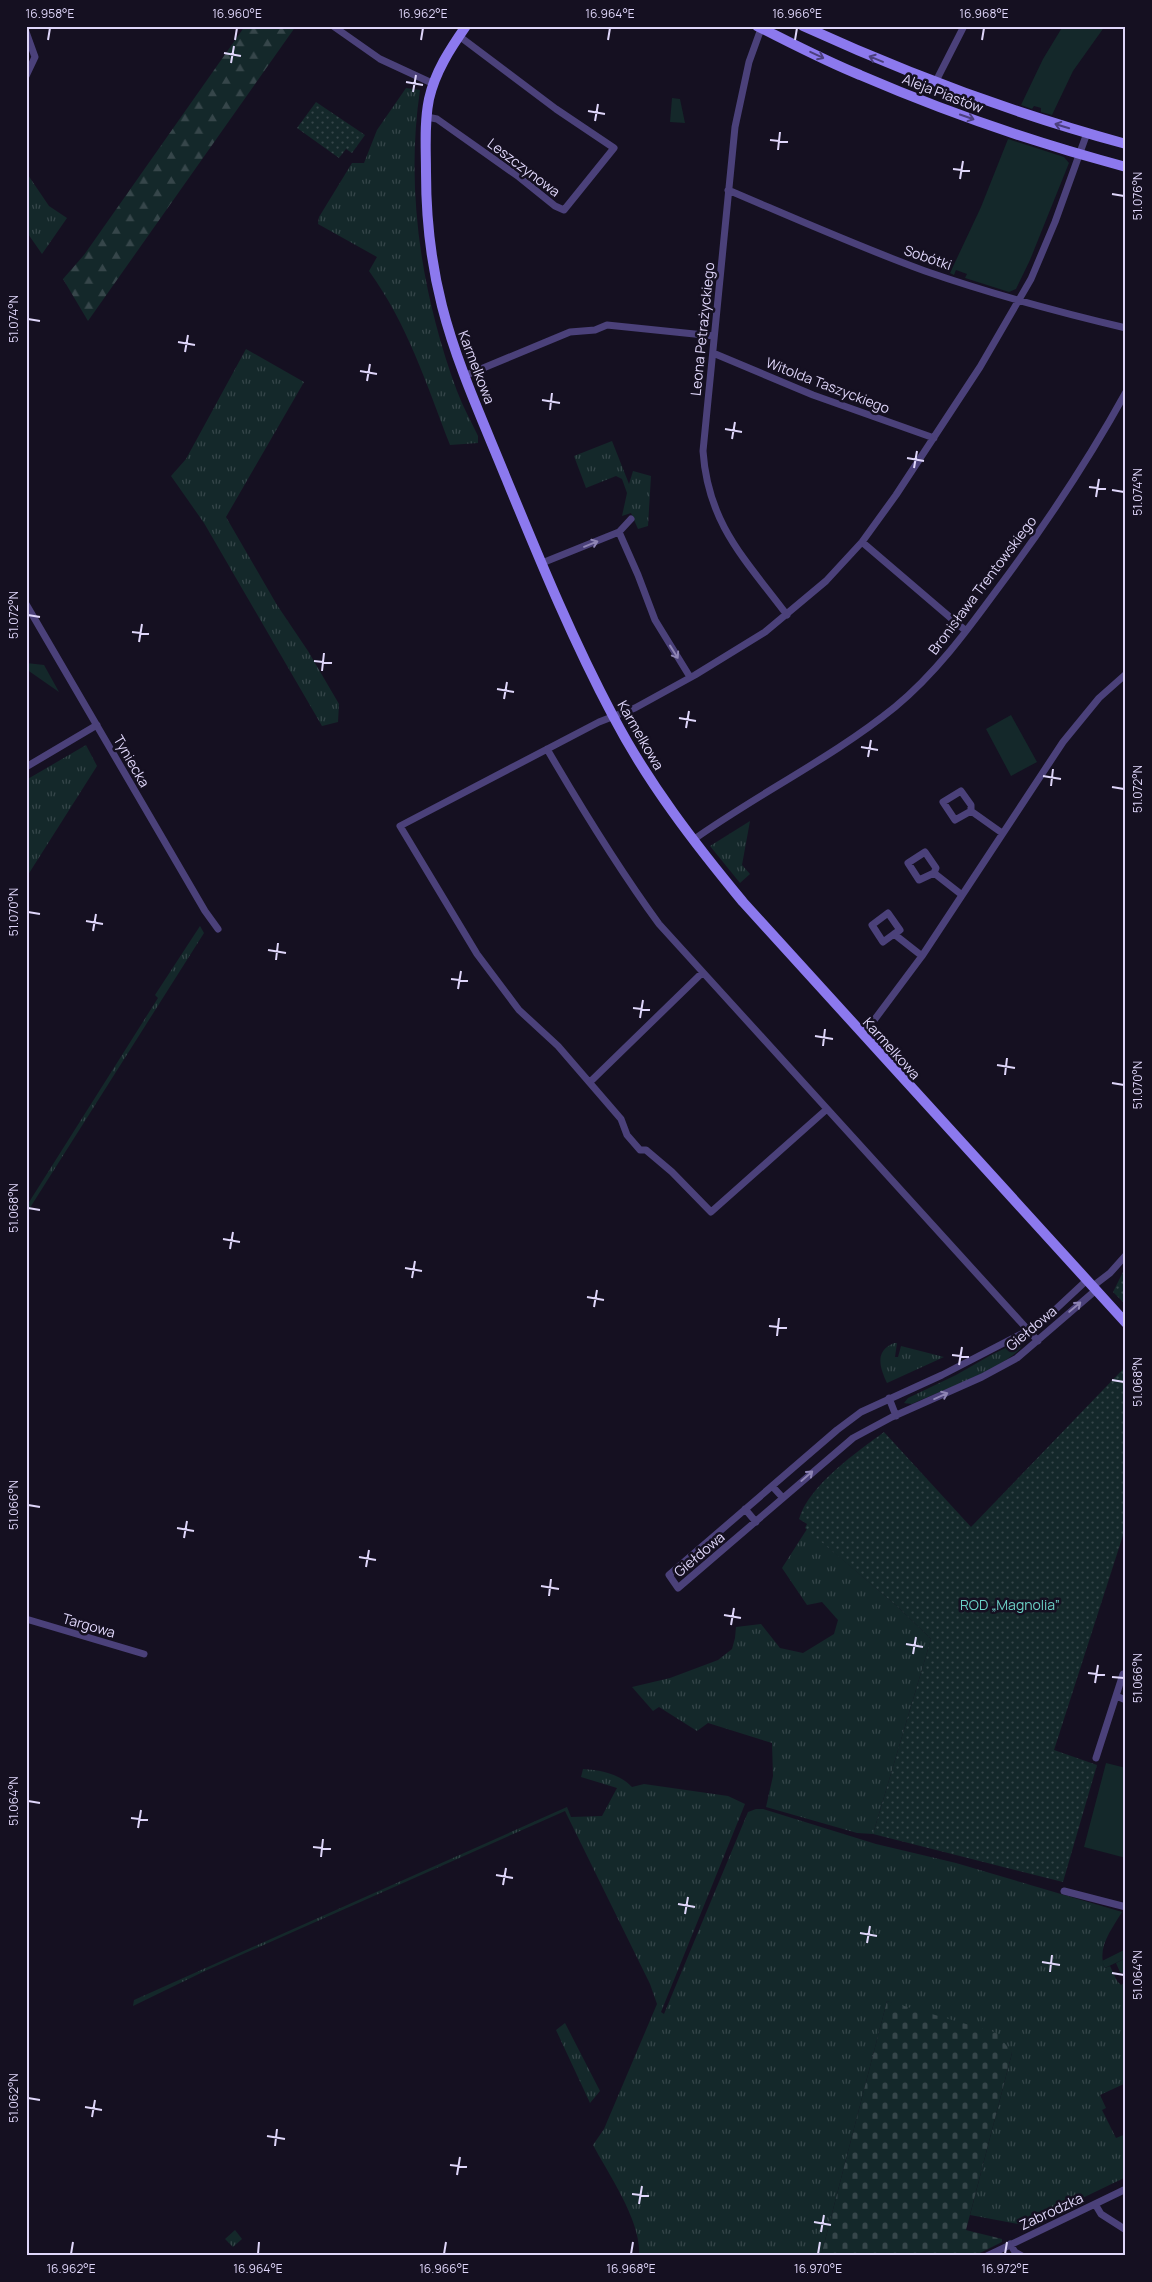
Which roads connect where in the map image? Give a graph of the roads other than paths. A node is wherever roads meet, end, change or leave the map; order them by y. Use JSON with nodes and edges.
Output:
{"nodes":[{"id":1,"x":333,"y":26,"type":"edge"},
{"id":2,"x":466,"y":26,"type":"edge"},
{"id":3,"x":803,"y":26,"type":"edge"},
{"id":4,"x":964,"y":26,"type":"edge"},
{"id":5,"x":760,"y":27,"type":"edge"},
{"id":6,"x":26,"y":32,"type":"edge"},
{"id":7,"x":459,"y":36,"type":"junction"},
{"id":8,"x":26,"y":76,"type":"edge"},
{"id":9,"x":935,"y":83,"type":"junction"},
{"id":10,"x":434,"y":84,"type":"junction"},
{"id":11,"x":427,"y":117,"type":"junction"},
{"id":12,"x":1087,"y":133,"type":"junction"},
{"id":13,"x":1126,"y":144,"type":"edge"},
{"id":14,"x":1081,"y":155,"type":"junction"},
{"id":15,"x":1126,"y":166,"type":"edge"},
{"id":16,"x":728,"y":190,"type":"junction"},
{"id":17,"x":1018,"y":301,"type":"junction"},
{"id":18,"x":1126,"y":328,"type":"edge"},
{"id":19,"x":714,"y":336,"type":"junction"},
{"id":20,"x":713,"y":354,"type":"junction"},
{"id":21,"x":464,"y":376,"type":"junction"},
{"id":22,"x":1126,"y":392,"type":"edge"},
{"id":23,"x":934,"y":438,"type":"junction"},
{"id":24,"x":630,"y":519,"type":"dead end"},
{"id":25,"x":619,"y":532,"type":"junction"},
{"id":26,"x":862,"y":542,"type":"junction"},
{"id":27,"x":542,"y":563,"type":"junction"},
{"id":28,"x":26,"y":604,"type":"edge"},
{"id":29,"x":787,"y":615,"type":"junction"},
{"id":30,"x":966,"y":631,"type":"junction"},
{"id":31,"x":1126,"y":674,"type":"edge"},
{"id":32,"x":690,"y":677,"type":"junction"},
{"id":33,"x":614,"y":717,"type":"junction"},
{"id":34,"x":97,"y":725,"type":"junction"},
{"id":35,"x":547,"y":749,"type":"junction"},
{"id":36,"x":26,"y":766,"type":"edge"},
{"id":37,"x":971,"y":811,"type":"dead end"},
{"id":38,"x":1002,"y":833,"type":"junction"},
{"id":39,"x":693,"y":840,"type":"junction"},
{"id":40,"x":934,"y":872,"type":"dead end"},
{"id":41,"x":962,"y":895,"type":"junction"},
{"id":42,"x":218,"y":929,"type":"dead end"},
{"id":43,"x":894,"y":934,"type":"dead end"},
{"id":44,"x":922,"y":956,"type":"junction"},
{"id":45,"x":702,"y":973,"type":"junction"},
{"id":46,"x":861,"y":1033,"type":"junction"},
{"id":47,"x":590,"y":1082,"type":"junction"},
{"id":48,"x":826,"y":1109,"type":"junction"},
{"id":49,"x":1126,"y":1255,"type":"edge"},
{"id":50,"x":1092,"y":1286,"type":"junction"},
{"id":51,"x":1126,"y":1322,"type":"edge"},
{"id":52,"x":1027,"y":1331,"type":"junction"},
{"id":53,"x":1038,"y":1341,"type":"junction"},
{"id":54,"x":889,"y":1398,"type":"junction"},
{"id":55,"x":896,"y":1416,"type":"junction"},
{"id":56,"x":772,"y":1486,"type":"junction"},
{"id":57,"x":783,"y":1498,"type":"junction"},
{"id":58,"x":745,"y":1509,"type":"junction"},
{"id":59,"x":756,"y":1522,"type":"junction"},
{"id":60,"x":26,"y":1619,"type":"edge"},
{"id":61,"x":144,"y":1654,"type":"dead end"},
{"id":62,"x":1123,"y":1674,"type":"dead end"},
{"id":63,"x":1116,"y":1696,"type":"junction"},
{"id":64,"x":1126,"y":1700,"type":"edge"},
{"id":65,"x":1096,"y":1758,"type":"dead end"},
{"id":66,"x":1064,"y":1890,"type":"dead end"},
{"id":67,"x":1126,"y":1907,"type":"edge"},
{"id":68,"x":1126,"y":2189,"type":"edge"},
{"id":69,"x":1095,"y":2204,"type":"junction"},
{"id":70,"x":1126,"y":2230,"type":"edge"},
{"id":71,"x":1010,"y":2244,"type":"junction"},
{"id":72,"x":987,"y":2256,"type":"edge"},
{"id":73,"x":1022,"y":2256,"type":"edge"}],
"edges":[{"from":1,"to":10,"type":"street"},
{"from":2,"to":7,"type":"street","name":"Karmelkowa"},
{"from":9,"to":3,"type":"street","name":"Aleja Piastów","one_way":true},
{"from":4,"to":9,"type":"street"},
{"from":5,"to":14,"type":"street","name":"Aleja Piastów","one_way":true},
{"from":5,"to":16,"type":"street","name":"Leona Petrażyckiego"},
{"from":6,"to":8,"type":"street"},
{"from":7,"to":10,"type":"street","name":"Karmelkowa"},
{"from":7,"to":11,"type":"street","name":"Leszczynowa"},
{"from":12,"to":9,"type":"street","name":"Aleja Piastów","one_way":true},
{"from":10,"to":11,"type":"street","name":"Karmelkowa"},
{"from":11,"to":21,"type":"street","name":"Karmelkowa"},
{"from":12,"to":13,"type":"street","name":"Aleja Piastów"},
{"from":12,"to":14,"type":"street"},
{"from":14,"to":15,"type":"street","name":"Aleja Piastów"},
{"from":14,"to":17,"type":"street"},
{"from":16,"to":17,"type":"street","name":"Sobótki"},
{"from":16,"to":19,"type":"street","name":"Leona Petrażyckiego"},
{"from":17,"to":18,"type":"street","name":"Sobótki"},
{"from":17,"to":23,"type":"street"},
{"from":19,"to":20,"type":"street","name":"Leona Petrażyckiego"},
{"from":19,"to":21,"type":"street"},
{"from":20,"to":23,"type":"street","name":"Witolda Taszyckiego"},
{"from":20,"to":29,"type":"street","name":"Leona Petrażyckiego"},
{"from":21,"to":27,"type":"street","name":"Karmelkowa"},
{"from":22,"to":30,"type":"street","name":"Bronisława Trentowskiego"},
{"from":23,"to":26,"type":"street"},
{"from":24,"to":25,"type":"street"},
{"from":27,"to":25,"type":"street","one_way":true},
{"from":25,"to":32,"type":"street","one_way":true},
{"from":26,"to":29,"type":"street"},
{"from":26,"to":30,"type":"street"},
{"from":27,"to":33,"type":"street","name":"Karmelkowa"},
{"from":28,"to":34,"type":"street","name":"Tyniecka"},
{"from":29,"to":32,"type":"street"},
{"from":30,"to":39,"type":"street","name":"Bronisława Trentowskiego"},
{"from":31,"to":38,"type":"street"},
{"from":32,"to":33,"type":"street"},
{"from":33,"to":35,"type":"street"},
{"from":33,"to":39,"type":"street","name":"Karmelkowa"},
{"from":34,"to":36,"type":"street"},
{"from":34,"to":42,"type":"street","name":"Tyniecka"},
{"from":35,"to":45,"type":"street"},
{"from":35,"to":47,"type":"street"},
{"from":37,"to":38,"type":"street"},
{"from":38,"to":41,"type":"street"},
{"from":39,"to":46,"type":"street","name":"Karmelkowa"},
{"from":40,"to":41,"type":"street"},
{"from":41,"to":44,"type":"street"},
{"from":43,"to":44,"type":"street"},
{"from":44,"to":46,"type":"street"},
{"from":45,"to":47,"type":"street"},
{"from":45,"to":48,"type":"street"},
{"from":46,"to":50,"type":"street","name":"Karmelkowa"},
{"from":47,"to":48,"type":"street"},
{"from":48,"to":52,"type":"street"},
{"from":49,"to":50,"type":"street"},
{"from":50,"to":51,"type":"street","name":"Karmelkowa"},
{"from":50,"to":52,"type":"street","name":"Giełdowa"},
{"from":53,"to":50,"type":"street","name":"Giełdowa","one_way":true},
{"from":52,"to":53,"type":"street"},
{"from":52,"to":54,"type":"street","name":"Giełdowa"},
{"from":55,"to":53,"type":"street","name":"Giełdowa","one_way":true},
{"from":54,"to":55,"type":"street"},
{"from":54,"to":56,"type":"street","name":"Giełdowa"},
{"from":57,"to":55,"type":"street","name":"Giełdowa","one_way":true},
{"from":56,"to":57,"type":"street"},
{"from":56,"to":58,"type":"street","name":"Giełdowa"},
{"from":57,"to":59,"type":"street","name":"Giełdowa"},
{"from":58,"to":59,"type":"street"},
{"from":58,"to":59,"type":"street","name":"Giełdowa"},
{"from":60,"to":61,"type":"street","name":"Targowa"},
{"from":62,"to":63,"type":"street"},
{"from":63,"to":64,"type":"street"},
{"from":63,"to":65,"type":"street"},
{"from":66,"to":67,"type":"street"},
{"from":68,"to":69,"type":"street","name":"Zabrodzka"},
{"from":69,"to":70,"type":"street"},
{"from":69,"to":71,"type":"street","name":"Zabrodzka"},
{"from":71,"to":72,"type":"street","name":"Zabrodzka"},
{"from":71,"to":73,"type":"street"}]}
